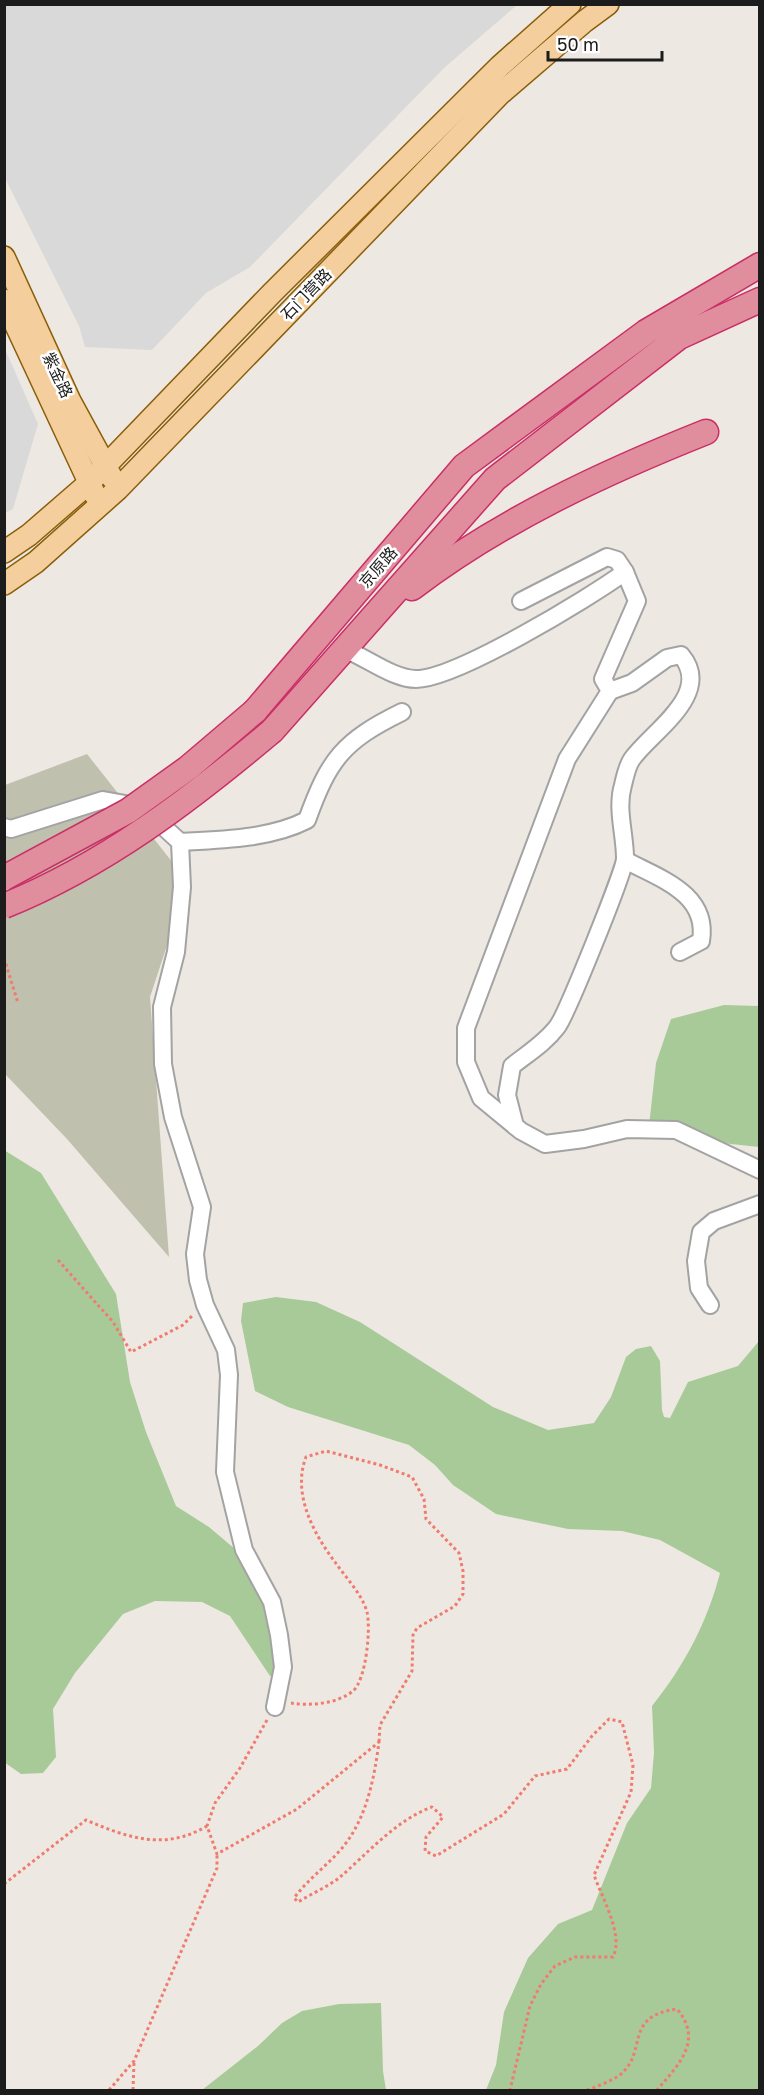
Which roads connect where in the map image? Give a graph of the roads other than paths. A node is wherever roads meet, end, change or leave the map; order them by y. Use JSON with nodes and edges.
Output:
{"nodes":[{"id":1,"x":570,"y":4,"type":"edge"},
{"id":2,"x":608,"y":4,"type":"edge"},
{"id":3,"x":4,"y":257,"type":"edge"},
{"id":4,"x":759,"y":265,"type":"edge"},
{"id":5,"x":4,"y":300,"type":"edge"},
{"id":6,"x":759,"y":300,"type":"edge"},
{"id":7,"x":706,"y":432,"type":"dead end"},
{"id":8,"x":106,"y":466,"type":"junction"},
{"id":9,"x":89,"y":483,"type":"junction"},
{"id":10,"x":118,"y":489,"type":"junction"},
{"id":11,"x":99,"y":505,"type":"junction"},
{"id":12,"x":4,"y":552,"type":"edge"},
{"id":13,"x":625,"y":572,"type":"junction"},
{"id":14,"x":4,"y":584,"type":"edge"},
{"id":15,"x":521,"y":601,"type":"dead end"},
{"id":16,"x":369,"y":620,"type":"junction"},
{"id":17,"x":344,"y":649,"type":"junction"},
{"id":18,"x":610,"y":691,"type":"junction"},
{"id":19,"x":402,"y":712,"type":"dead end"},
{"id":20,"x":4,"y":827,"type":"edge"},
{"id":21,"x":180,"y":842,"type":"junction"},
{"id":22,"x":625,"y":860,"type":"junction"},
{"id":23,"x":4,"y":878,"type":"edge"},
{"id":24,"x":4,"y":906,"type":"edge"},
{"id":25,"x":680,"y":952,"type":"dead end"},
{"id":26,"x":515,"y":1126,"type":"junction"},
{"id":27,"x":759,"y":1170,"type":"edge"},
{"id":28,"x":759,"y":1204,"type":"edge"},
{"id":29,"x":710,"y":1305,"type":"dead end"},
{"id":30,"x":275,"y":1704,"type":"road end"}],
"edges":[{"from":1,"to":8,"type":"main road","name":"石门营路"},
{"from":2,"to":10,"type":"main road","name":"石门营路"},
{"from":3,"to":8,"type":"main road","name":"紫金路"},
{"from":4,"to":23,"type":"highway","name":"京原路","bridge":true},
{"from":5,"to":9,"type":"main road","name":"紫金路"},
{"from":6,"to":16,"type":"highway","name":"京原路"},
{"from":7,"to":16,"type":"highway"},
{"from":8,"to":9,"type":"main road","name":"石门营路"},
{"from":8,"to":10,"type":"main road","name":"紫金路"},
{"from":9,"to":11,"type":"main road","name":"紫金路"},
{"from":9,"to":12,"type":"main road","name":"石门营路"},
{"from":10,"to":11,"type":"main road","name":"石门营路"},
{"from":11,"to":14,"type":"main road","name":"石门营路"},
{"from":13,"to":15,"type":"street"},
{"from":13,"to":17,"type":"street"},
{"from":13,"to":18,"type":"street"},
{"from":16,"to":17,"type":"highway","name":"京原路"},
{"from":17,"to":24,"type":"highway","name":"京原路","bridge":true},
{"from":18,"to":22,"type":"street"},
{"from":18,"to":26,"type":"street"},
{"from":19,"to":21,"type":"street"},
{"from":20,"to":21,"type":"street"},
{"from":21,"to":30,"type":"street"},
{"from":22,"to":25,"type":"street"},
{"from":22,"to":26,"type":"street"},
{"from":26,"to":27,"type":"street"},
{"from":28,"to":29,"type":"street"}]}
